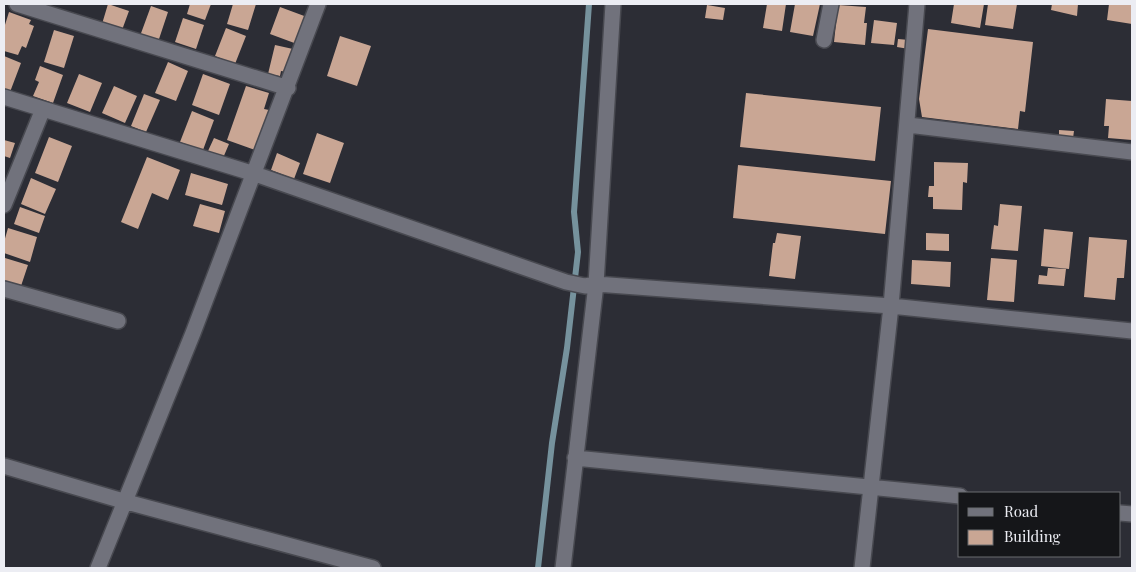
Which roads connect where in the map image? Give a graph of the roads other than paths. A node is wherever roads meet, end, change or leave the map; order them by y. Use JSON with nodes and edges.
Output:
{"nodes":[{"id":1,"x":17,"y":4,"type":"edge"},
{"id":2,"x":318,"y":4,"type":"edge"},
{"id":3,"x":613,"y":4,"type":"edge"},
{"id":4,"x":831,"y":4,"type":"edge"},
{"id":5,"x":917,"y":4,"type":"edge"},
{"id":6,"x":824,"y":40,"type":"dead end"},
{"id":7,"x":288,"y":88,"type":"junction"},
{"id":8,"x":4,"y":97,"type":"edge"},
{"id":9,"x":44,"y":110,"type":"junction"},
{"id":10,"x":908,"y":125,"type":"junction"},
{"id":11,"x":1132,"y":152,"type":"edge"},
{"id":12,"x":255,"y":174,"type":"junction"},
{"id":13,"x":4,"y":205,"type":"edge"},
{"id":14,"x":591,"y":285,"type":"junction"},
{"id":15,"x":4,"y":289,"type":"edge"},
{"id":16,"x":891,"y":306,"type":"junction"},
{"id":17,"x":118,"y":321,"type":"dead end"},
{"id":18,"x":1132,"y":331,"type":"edge"},
{"id":19,"x":575,"y":458,"type":"junction"},
{"id":20,"x":4,"y":466,"type":"edge"},
{"id":21,"x":871,"y":488,"type":"junction"},
{"id":22,"x":958,"y":496,"type":"edge"},
{"id":23,"x":124,"y":501,"type":"junction"},
{"id":24,"x":98,"y":568,"type":"edge"},
{"id":25,"x":374,"y":568,"type":"edge"},
{"id":26,"x":563,"y":568,"type":"edge"},
{"id":27,"x":862,"y":568,"type":"edge"}],
"edges":[{"from":1,"to":7,"type":"street"},
{"from":2,"to":7,"type":"street"},
{"from":3,"to":14,"type":"street"},
{"from":4,"to":6,"type":"street"},
{"from":5,"to":10,"type":"street"},
{"from":7,"to":12,"type":"street"},
{"from":8,"to":9,"type":"street"},
{"from":9,"to":12,"type":"street"},
{"from":9,"to":13,"type":"street"},
{"from":10,"to":11,"type":"street"},
{"from":10,"to":16,"type":"street"},
{"from":12,"to":14,"type":"street"},
{"from":12,"to":23,"type":"street"},
{"from":14,"to":16,"type":"street"},
{"from":14,"to":19,"type":"street"},
{"from":15,"to":17,"type":"street"},
{"from":16,"to":18,"type":"street"},
{"from":16,"to":21,"type":"street"},
{"from":19,"to":21,"type":"street"},
{"from":19,"to":26,"type":"street"},
{"from":20,"to":23,"type":"street"},
{"from":21,"to":22,"type":"street"},
{"from":21,"to":27,"type":"street"},
{"from":23,"to":24,"type":"street"},
{"from":23,"to":25,"type":"street"}]}
